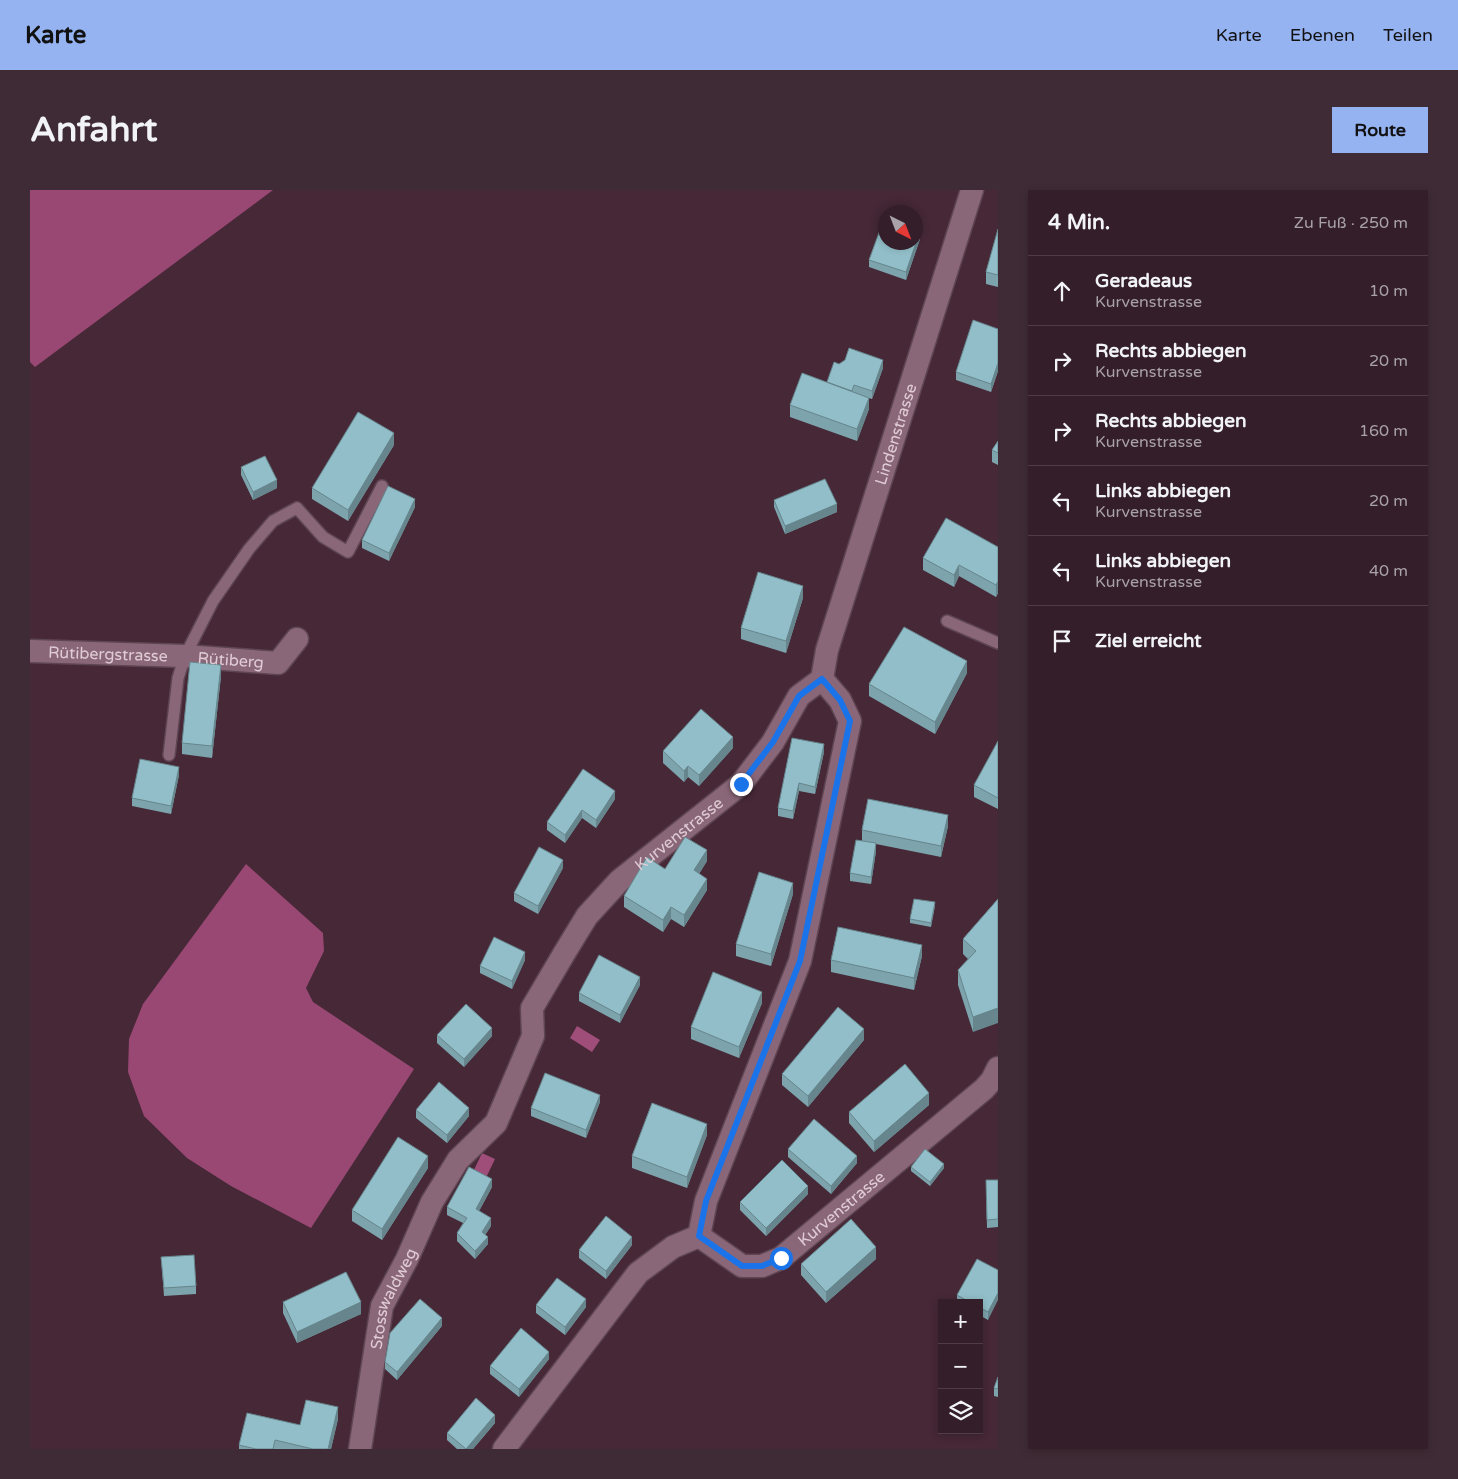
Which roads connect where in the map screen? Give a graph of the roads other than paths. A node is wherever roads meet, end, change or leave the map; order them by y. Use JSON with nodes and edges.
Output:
{"nodes":[{"id":1,"x":972,"y":190,"type":"edge"},
{"id":2,"x":382,"y":486,"type":"dead end"},
{"id":3,"x":947,"y":621,"type":"dead end"},
{"id":4,"x":298,"y":640,"type":"dead end"},
{"id":5,"x":998,"y":643,"type":"edge"},
{"id":6,"x":30,"y":652,"type":"edge"},
{"id":7,"x":185,"y":656,"type":"junction"},
{"id":8,"x":822,"y":679,"type":"junction"},
{"id":9,"x":169,"y":755,"type":"dead end"},
{"id":10,"x":998,"y":1068,"type":"edge"},
{"id":11,"x":458,"y":1160,"type":"joint"},
{"id":12,"x":699,"y":1236,"type":"junction"},
{"id":13,"x":360,"y":1449,"type":"edge"},
{"id":14,"x":504,"y":1449,"type":"edge"}],
"edges":[{"from":1,"to":8,"type":"street","name":"Lindenstrasse"},
{"from":2,"to":7,"type":"lane"},
{"from":3,"to":5,"type":"lane"},
{"from":4,"to":7,"type":"street","name":"Rütiberg"},
{"from":6,"to":7,"type":"street","name":"Rütibergstrasse"},
{"from":7,"to":9,"type":"lane"},
{"from":8,"to":11,"type":"street","name":"Kurvenstrasse"},
{"from":8,"to":12,"type":"street"},
{"from":10,"to":12,"type":"street","name":"Kurvenstrasse"},
{"from":11,"to":13,"type":"street","name":"Stosswaldweg"},
{"from":12,"to":14,"type":"street"}]}
